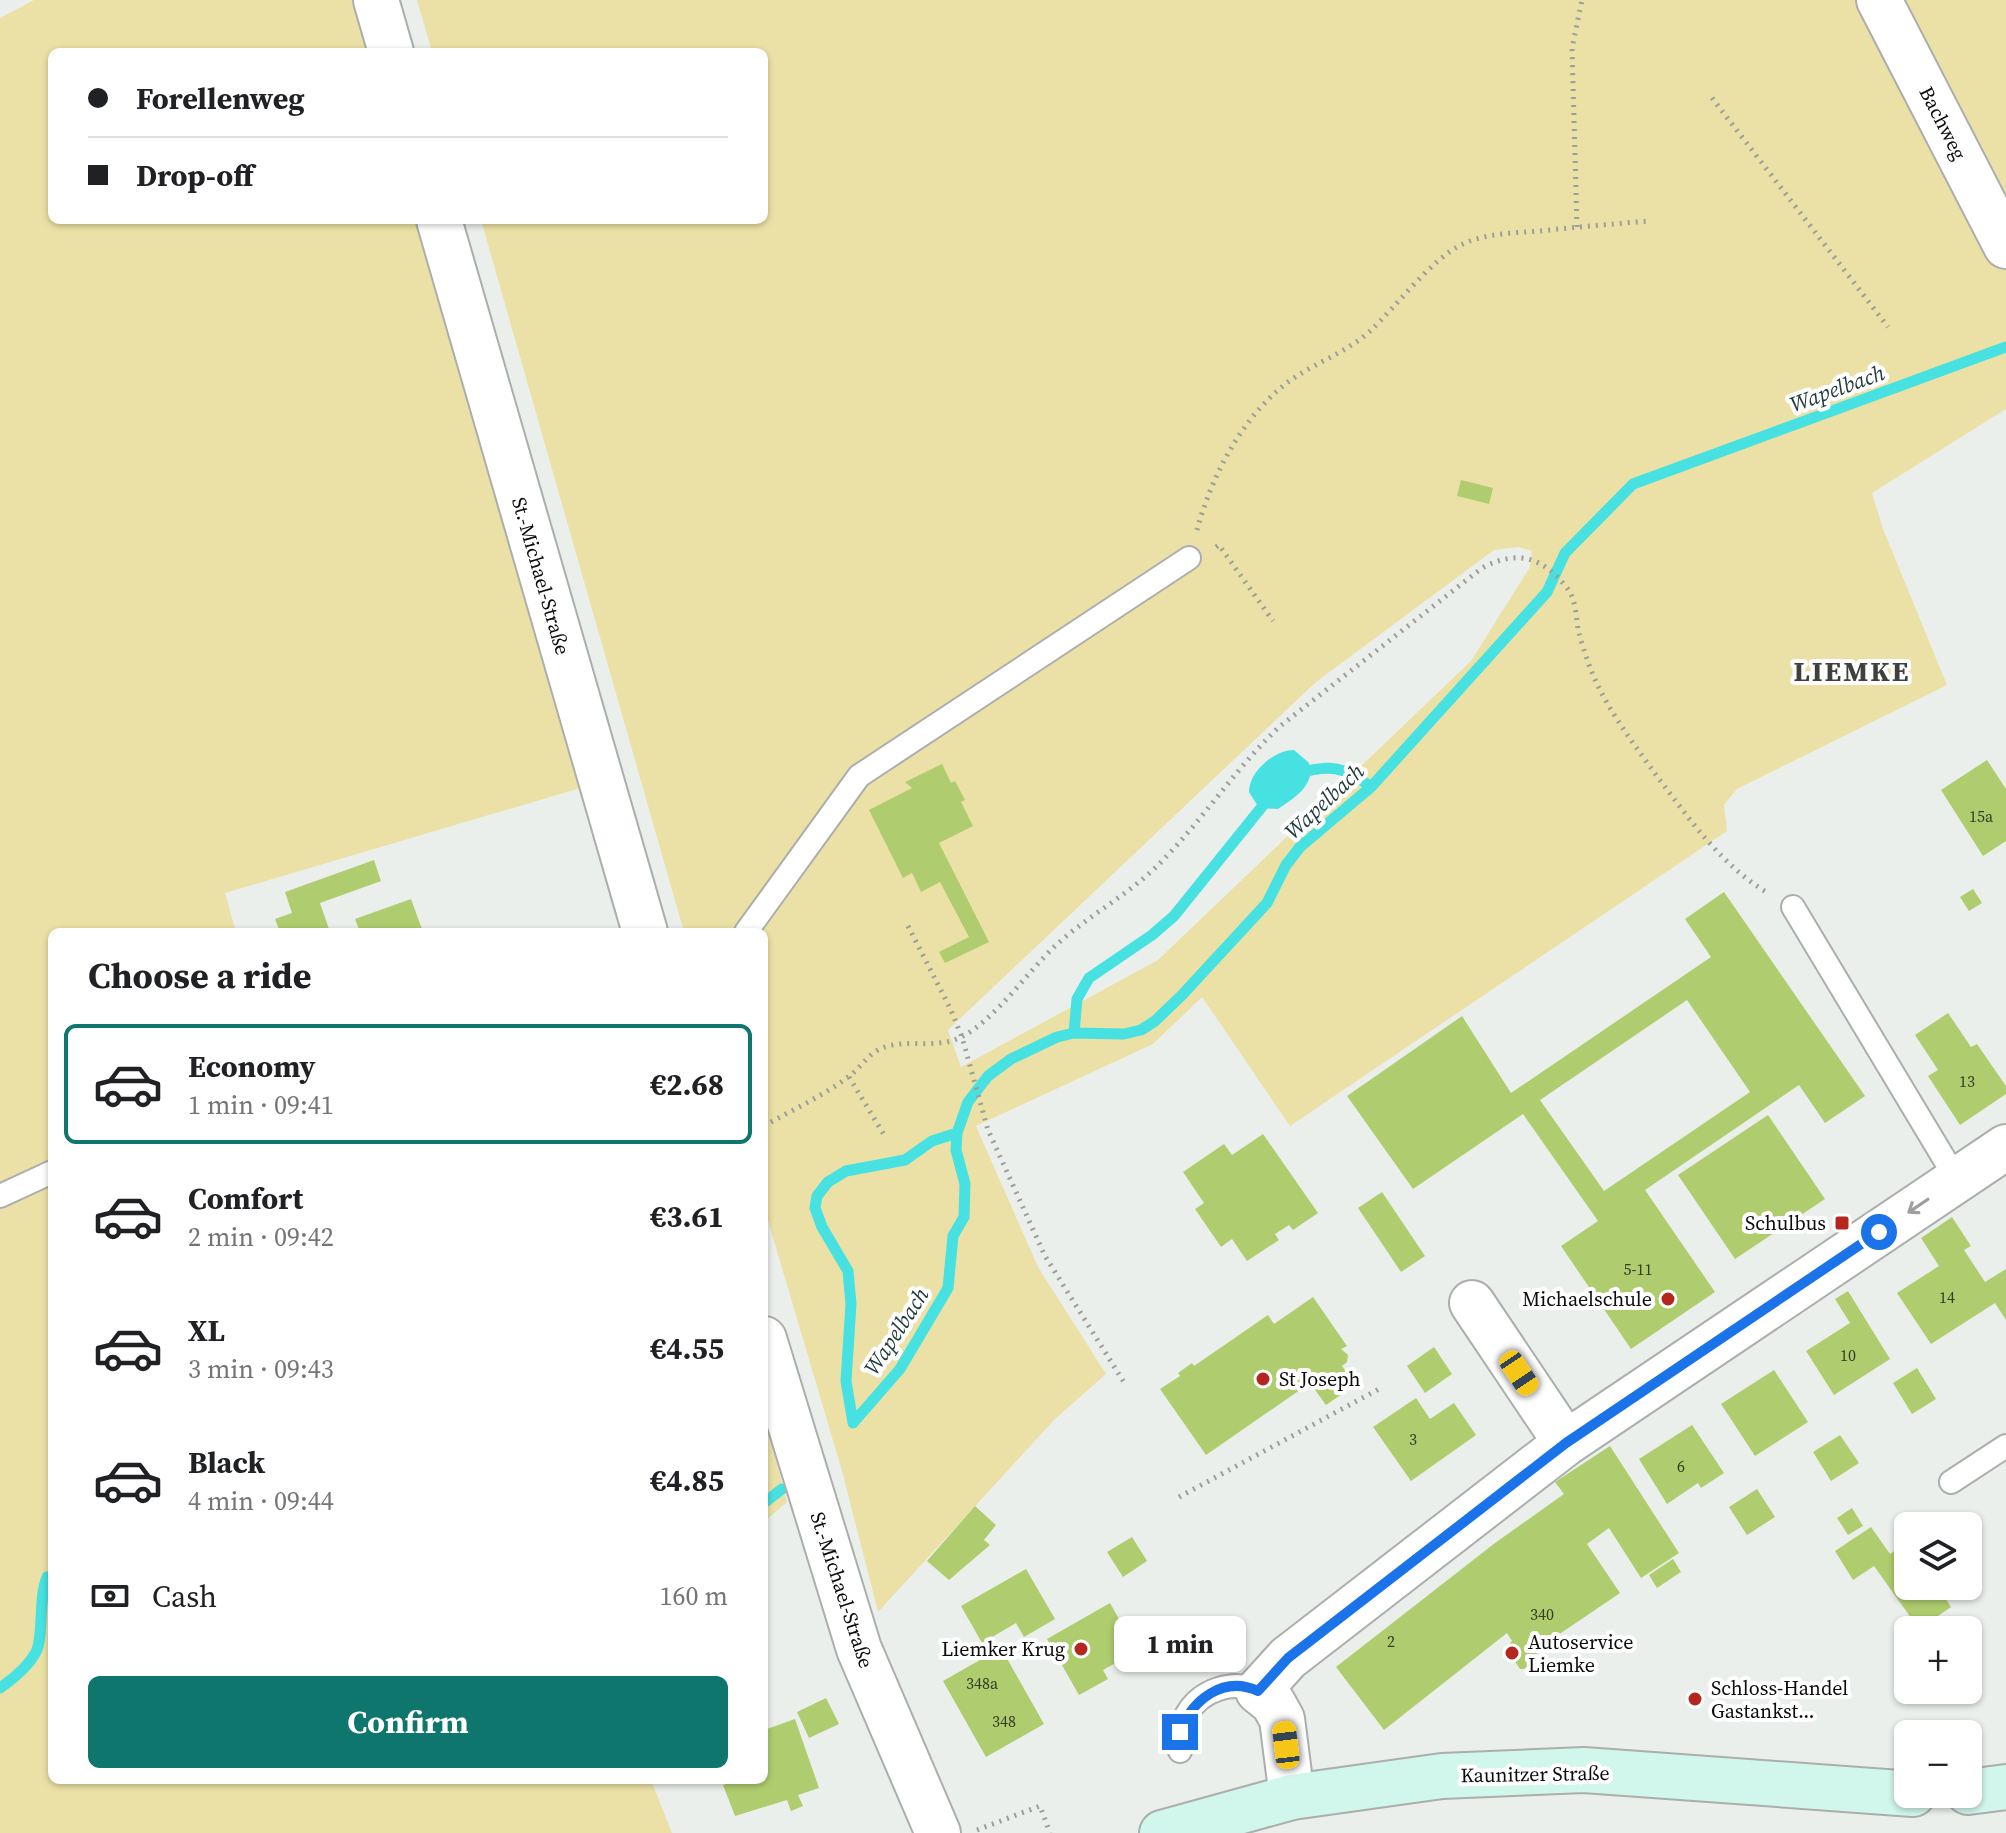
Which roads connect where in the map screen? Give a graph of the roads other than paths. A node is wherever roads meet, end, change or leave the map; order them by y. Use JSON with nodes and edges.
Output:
{"nodes":[{"id":1,"x":376,"y":0,"type":"edge"},
{"id":2,"x":1879,"y":0,"type":"edge"},
{"id":3,"x":390,"y":48,"type":"edge"},
{"id":4,"x":440,"y":224,"type":"edge"},
{"id":5,"x":2006,"y":246,"type":"edge"},
{"id":6,"x":1189,"y":558,"type":"road end"},
{"id":7,"x":1793,"y":907,"type":"road end"},
{"id":8,"x":644,"y":928,"type":"edge"},
{"id":9,"x":749,"y":928,"type":"edge"},
{"id":10,"x":2006,"y":1147,"type":"edge"},
{"id":11,"x":48,"y":1174,"type":"edge"},
{"id":12,"x":1957,"y":1180,"type":"junction"},
{"id":13,"x":0,"y":1196,"type":"edge"},
{"id":14,"x":1472,"y":1303,"type":"dead end"},
{"id":15,"x":768,"y":1352,"type":"edge"},
{"id":16,"x":1566,"y":1443,"type":"junction"},
{"id":17,"x":2006,"y":1446,"type":"edge"},
{"id":18,"x":1951,"y":1482,"type":"dead end"},
{"id":19,"x":1258,"y":1691,"type":"junction"},
{"id":20,"x":1180,"y":1751,"type":"dead end"},
{"id":21,"x":2006,"y":1787,"type":"edge"},
{"id":22,"x":1982,"y":1791,"type":"edge"},
{"id":23,"x":1894,"y":1793,"type":"edge"},
{"id":24,"x":1292,"y":1797,"type":"junction"},
{"id":25,"x":938,"y":1833,"type":"edge"},
{"id":26,"x":1162,"y":1833,"type":"edge"}],
"edges":[{"from":1,"to":3,"type":"street"},
{"from":2,"to":5,"type":"street","name":"Bachweg"},
{"from":4,"to":8,"type":"street","name":"St.-Michael-Straße"},
{"from":6,"to":9,"type":"lane"},
{"from":7,"to":12,"type":"lane"},
{"from":10,"to":12,"type":"street"},
{"from":11,"to":13,"type":"lane"},
{"from":12,"to":16,"type":"street","one_way":true},
{"from":14,"to":16,"type":"street"},
{"from":15,"to":25,"type":"street","name":"St.-Michael-Straße"},
{"from":16,"to":19,"type":"street"},
{"from":17,"to":18,"type":"lane"},
{"from":19,"to":20,"type":"lane"},
{"from":19,"to":24,"type":"street"},
{"from":21,"to":22,"type":"street"},
{"from":23,"to":24,"type":"street","name":"Kaunitzer Straße"},
{"from":24,"to":26,"type":"street","name":"Kaunitzer Straße"}]}
